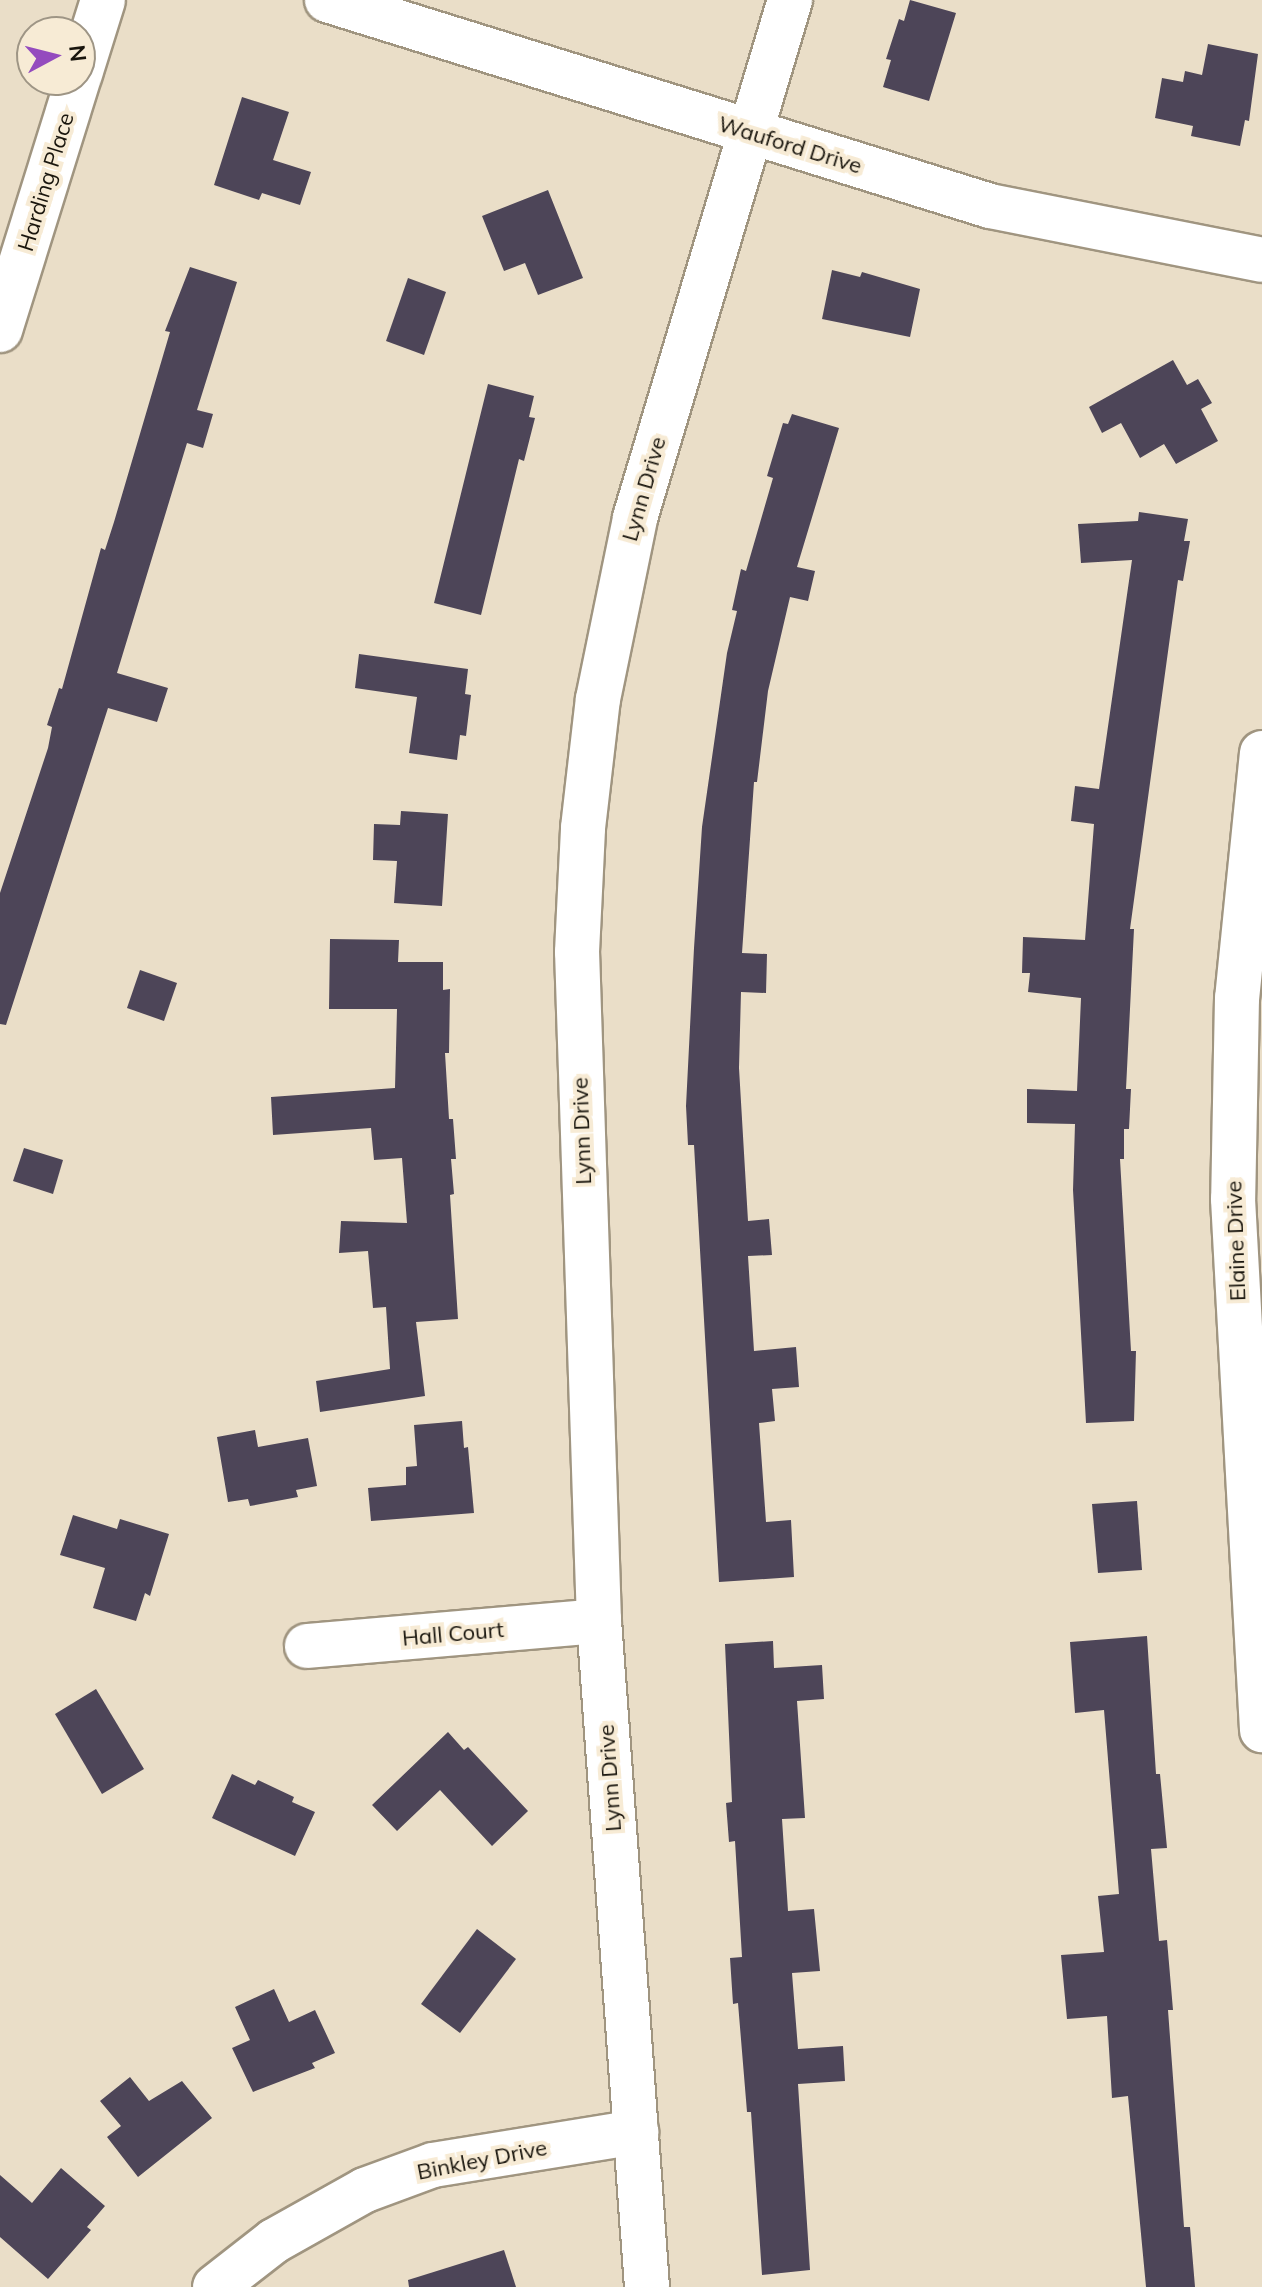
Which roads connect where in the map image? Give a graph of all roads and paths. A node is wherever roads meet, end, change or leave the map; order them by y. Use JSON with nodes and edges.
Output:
{"nodes":[{"id":1,"x":103,"y":0,"type":"edge"},
{"id":2,"x":327,"y":0,"type":"edge"},
{"id":3,"x":790,"y":0,"type":"edge"},
{"id":4,"x":96,"y":23,"type":"edge"},
{"id":5,"x":73,"y":96,"type":"edge"},
{"id":6,"x":749,"y":132,"type":"junction"},
{"id":7,"x":1262,"y":260,"type":"edge"},
{"id":8,"x":0,"y":330,"type":"edge"},
{"id":9,"x":1262,"y":753,"type":"edge"},
{"id":10,"x":1248,"y":1199,"type":"edge"},
{"id":11,"x":599,"y":1621,"type":"junction"},
{"id":12,"x":307,"y":1646,"type":"dead end"},
{"id":13,"x":1262,"y":1730,"type":"edge"},
{"id":14,"x":636,"y":2132,"type":"junction"},
{"id":15,"x":215,"y":2287,"type":"edge"},
{"id":16,"x":647,"y":2287,"type":"edge"}],
"edges":[{"from":1,"to":4,"type":"street"},
{"from":2,"to":6,"type":"street","name":"Wauford Drive"},
{"from":3,"to":6,"type":"street","name":"Lynn Drive"},
{"from":5,"to":8,"type":"street","name":"Harding Place"},
{"from":6,"to":7,"type":"street","name":"Wauford Drive"},
{"from":6,"to":11,"type":"street","name":"Lynn Drive"},
{"from":9,"to":10,"type":"street","name":"Elaine Drive"},
{"from":10,"to":13,"type":"street","name":"Elaine Drive"},
{"from":11,"to":12,"type":"street","name":"Hall Court"},
{"from":11,"to":14,"type":"street","name":"Lynn Drive"},
{"from":14,"to":15,"type":"street","name":"Binkley Drive"},
{"from":14,"to":16,"type":"street","name":"Lynn Drive"}]}
